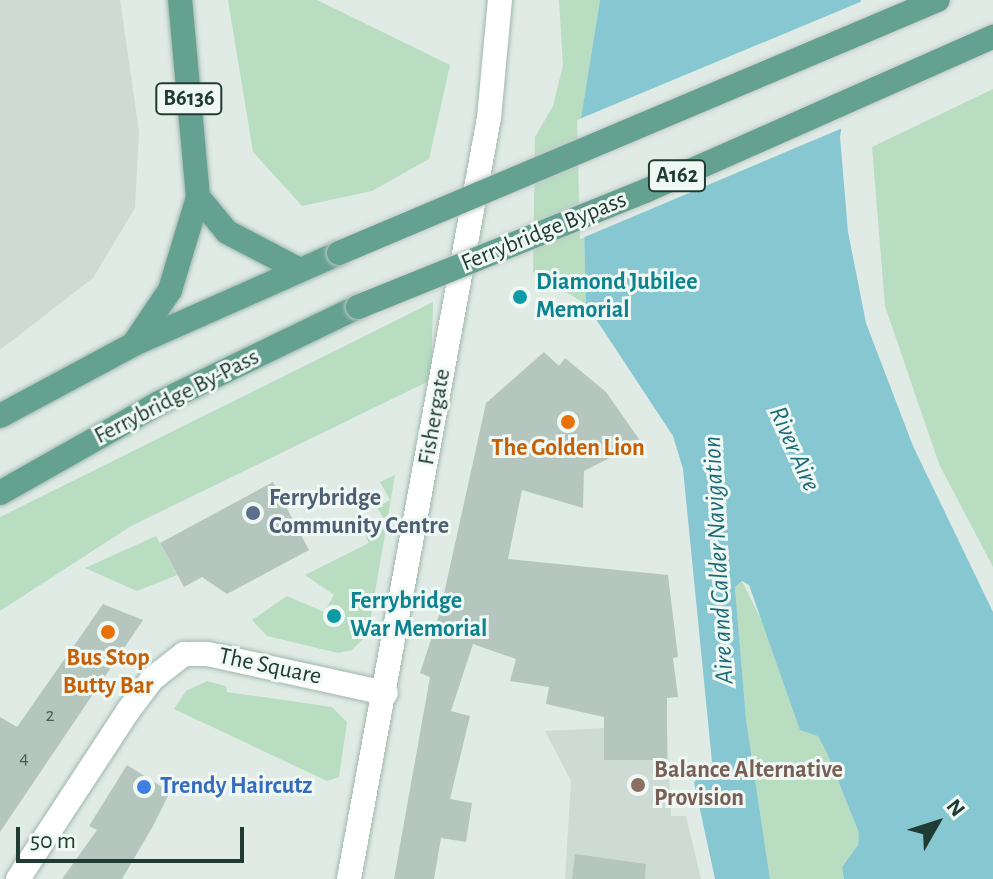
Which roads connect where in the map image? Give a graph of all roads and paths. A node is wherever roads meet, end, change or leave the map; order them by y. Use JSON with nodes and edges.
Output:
{"nodes":[{"id":1,"x":180,"y":0,"type":"edge"},
{"id":2,"x":500,"y":0,"type":"edge"},
{"id":3,"x":938,"y":0,"type":"edge"},
{"id":4,"x":993,"y":37,"type":"edge"},
{"id":5,"x":198,"y":197,"type":"junction"},
{"id":6,"x":296,"y":268,"type":"junction"},
{"id":7,"x":358,"y":307,"type":"joint"},
{"id":8,"x":134,"y":344,"type":"junction"},
{"id":9,"x":0,"y":416,"type":"edge"},
{"id":10,"x":0,"y":493,"type":"edge"},
{"id":11,"x":386,"y":693,"type":"junction"},
{"id":12,"x":18,"y":879,"type":"edge"},
{"id":13,"x":349,"y":879,"type":"edge"}],
"edges":[{"from":1,"to":5,"type":"main road","number":"B6136"},
{"from":2,"to":11,"type":"main road","name":"Fishergate"},
{"from":3,"to":6,"type":"main road","number":"A162","bridge":true},
{"from":4,"to":7,"type":"main road","name":"Ferrybridge Bypass","number":"A162","bridge":true},
{"from":5,"to":6,"type":"main road"},
{"from":5,"to":8,"type":"main road"},
{"from":6,"to":8,"type":"main road","number":"A162"},
{"from":7,"to":10,"type":"main road","name":"Ferrybridge By-Pass","number":"A162"},
{"from":8,"to":9,"type":"main road","number":"A162"},
{"from":11,"to":12,"type":"main road","name":"The Square"},
{"from":11,"to":13,"type":"main road","name":"Fishergate"}]}
